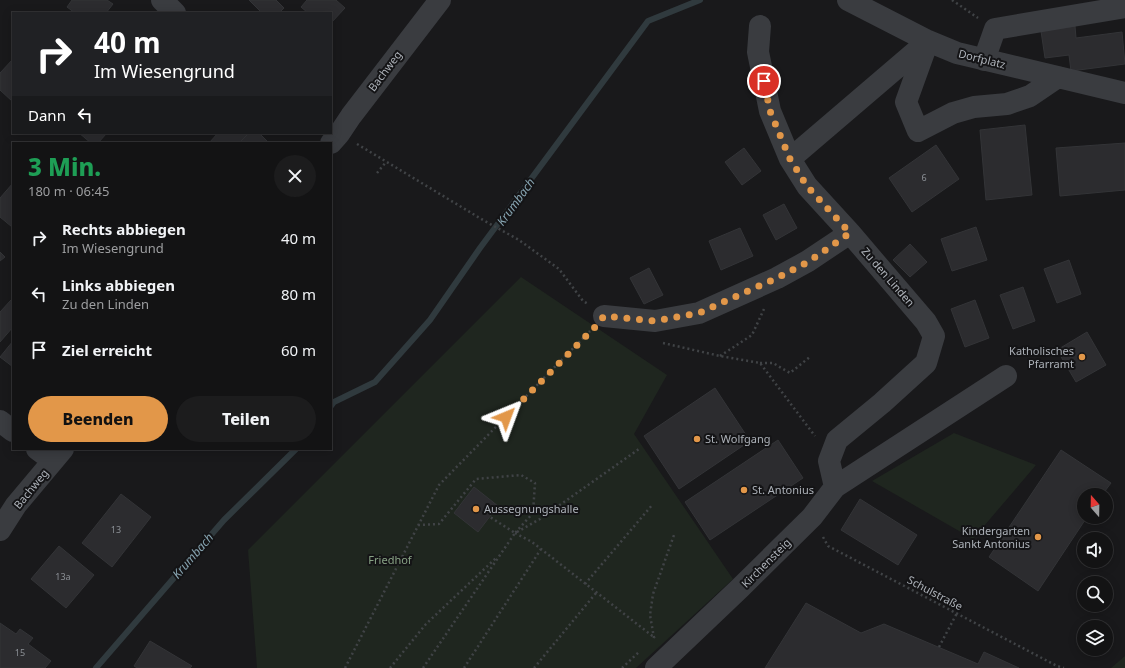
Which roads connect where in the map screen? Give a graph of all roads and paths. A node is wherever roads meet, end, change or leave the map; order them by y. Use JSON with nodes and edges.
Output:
{"nodes":[{"id":1,"x":162,"y":0,"type":"edge"},
{"id":2,"x":440,"y":0,"type":"edge"},
{"id":3,"x":848,"y":0,"type":"edge"},
{"id":4,"x":952,"y":0,"type":"edge"},
{"id":5,"x":1125,"y":7,"type":"edge"},
{"id":6,"x":174,"y":12,"type":"edge"},
{"id":7,"x":760,"y":26,"type":"dead end"},
{"id":8,"x":995,"y":29,"type":"junction"},
{"id":9,"x":928,"y":41,"type":"junction"},
{"id":10,"x":984,"y":60,"type":"junction"},
{"id":11,"x":1058,"y":77,"type":"junction"},
{"id":12,"x":1125,"y":93,"type":"edge"},
{"id":13,"x":334,"y":135,"type":"edge"},
{"id":14,"x":790,"y":159,"type":"junction"},
{"id":15,"x":386,"y":162,"type":"junction"},
{"id":16,"x":377,"y":173,"type":"dead end"},
{"id":17,"x":850,"y":233,"type":"junction"},
{"id":18,"x":777,"y":278,"type":"junction"},
{"id":19,"x":604,"y":316,"type":"junction"},
{"id":20,"x":810,"y":356,"type":"dead end"},
{"id":21,"x":760,"y":363,"type":"junction"},
{"id":22,"x":1006,"y":376,"type":"dead end"},
{"id":23,"x":0,"y":421,"type":"edge"},
{"id":24,"x":12,"y":430,"type":"edge"},
{"id":25,"x":828,"y":440,"type":"junction"},
{"id":26,"x":638,"y":449,"type":"dead end"},
{"id":27,"x":51,"y":453,"type":"edge"},
{"id":28,"x":835,"y":487,"type":"junction"},
{"id":29,"x":653,"y":504,"type":"dead end"},
{"id":30,"x":490,"y":517,"type":"dead end"},
{"id":31,"x":812,"y":517,"type":"junction"},
{"id":32,"x":418,"y":526,"type":"junction"},
{"id":33,"x":0,"y":530,"type":"edge"},
{"id":34,"x":515,"y":533,"type":"junction"},
{"id":35,"x":674,"y":535,"type":"dead end"},
{"id":36,"x":541,"y":549,"type":"junction"},
{"id":37,"x":501,"y":554,"type":"junction"},
{"id":38,"x":586,"y":584,"type":"junction"},
{"id":39,"x":596,"y":593,"type":"junction"},
{"id":40,"x":957,"y":613,"type":"junction"},
{"id":41,"x":654,"y":638,"type":"junction"},
{"id":42,"x":648,"y":643,"type":"dead end"},
{"id":43,"x":643,"y":648,"type":"dead end"},
{"id":44,"x":939,"y":648,"type":"dead end"},
{"id":45,"x":672,"y":652,"type":"junction"},
{"id":46,"x":345,"y":668,"type":"edge"},
{"id":47,"x":390,"y":668,"type":"edge"},
{"id":48,"x":423,"y":668,"type":"edge"},
{"id":49,"x":464,"y":668,"type":"edge"},
{"id":50,"x":534,"y":668,"type":"edge"},
{"id":51,"x":622,"y":668,"type":"edge"},
{"id":52,"x":656,"y":668,"type":"edge"},
{"id":53,"x":1064,"y":668,"type":"edge"}],
"edges":[{"from":1,"to":6,"type":"street"},
{"from":2,"to":13,"type":"street","name":"Bachweg"},
{"from":3,"to":9,"type":"street","name":"Dorfplatz"},
{"from":4,"to":8,"type":"path"},
{"from":5,"to":8,"type":"street"},
{"from":7,"to":14,"type":"street","name":"Zu den Linden"},
{"from":8,"to":10,"type":"street"},
{"from":9,"to":10,"type":"street","name":"Dorfplatz"},
{"from":9,"to":11,"type":"street"},
{"from":9,"to":14,"type":"street"},
{"from":10,"to":11,"type":"street","name":"Dorfplatz"},
{"from":11,"to":12,"type":"street","name":"Dorfplatz"},
{"from":13,"to":15,"type":"path"},
{"from":14,"to":17,"type":"street","name":"Zu den Linden"},
{"from":15,"to":16,"type":"path"},
{"from":15,"to":19,"type":"path"},
{"from":17,"to":18,"type":"street"},
{"from":17,"to":25,"type":"street","name":"Zu den Linden"},
{"from":18,"to":19,"type":"street"},
{"from":18,"to":21,"type":"path"},
{"from":19,"to":32,"type":"path"},
{"from":20,"to":21,"type":"path"},
{"from":21,"to":25,"type":"path"},
{"from":22,"to":28,"type":"street"},
{"from":23,"to":24,"type":"street"},
{"from":25,"to":28,"type":"street"},
{"from":26,"to":34,"type":"path"},
{"from":27,"to":33,"type":"street","name":"Bachweg"},
{"from":28,"to":31,"type":"street","name":"Kirchensteig"},
{"from":29,"to":38,"type":"path"},
{"from":30,"to":34,"type":"path"},
{"from":31,"to":40,"type":"path","name":"Schulstraße"},
{"from":31,"to":45,"type":"street","name":"Kirchensteig"},
{"from":32,"to":34,"type":"path"},
{"from":32,"to":46,"type":"path"},
{"from":34,"to":36,"type":"path"},
{"from":34,"to":37,"type":"path"},
{"from":35,"to":41,"type":"path"},
{"from":36,"to":38,"type":"path"},
{"from":36,"to":49,"type":"path"},
{"from":37,"to":47,"type":"path"},
{"from":37,"to":48,"type":"path"},
{"from":38,"to":39,"type":"path"},
{"from":39,"to":41,"type":"path"},
{"from":39,"to":50,"type":"path"},
{"from":40,"to":44,"type":"path"},
{"from":40,"to":53,"type":"path","name":"Schulstraße"},
{"from":41,"to":42,"type":"path"},
{"from":41,"to":45,"type":"path"},
{"from":43,"to":51,"type":"path"},
{"from":45,"to":52,"type":"street","name":"Kirchensteig"}]}
